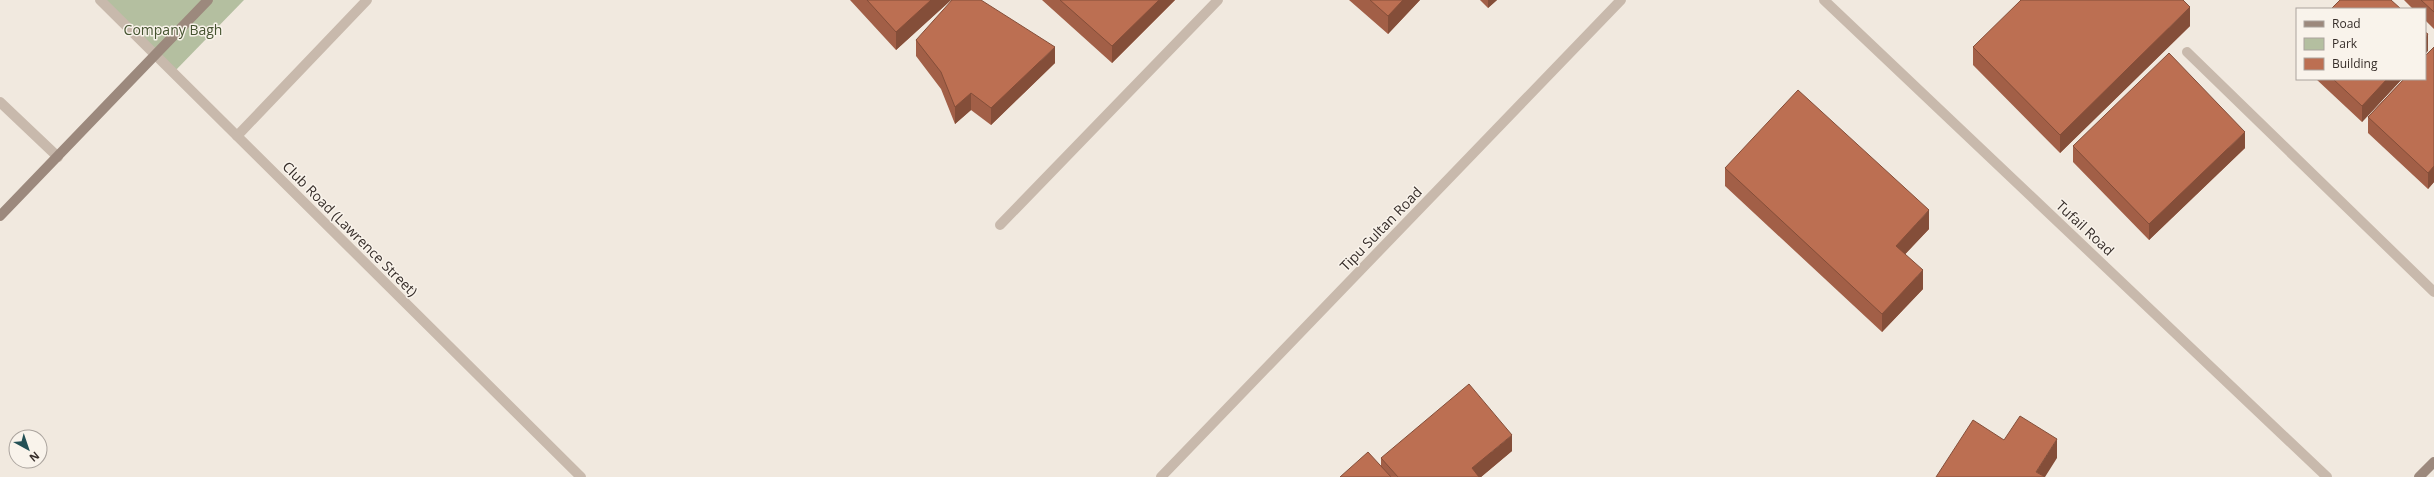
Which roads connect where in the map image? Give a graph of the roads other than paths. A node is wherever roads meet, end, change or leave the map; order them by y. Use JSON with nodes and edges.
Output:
{"nodes":[{"id":1,"x":100,"y":0,"type":"edge"},
{"id":2,"x":208,"y":0,"type":"edge"},
{"id":3,"x":367,"y":0,"type":"edge"},
{"id":4,"x":1218,"y":0,"type":"edge"},
{"id":5,"x":1621,"y":0,"type":"edge"},
{"id":6,"x":1824,"y":0,"type":"edge"},
{"id":7,"x":2187,"y":52,"type":"dead end"},
{"id":8,"x":155,"y":55,"type":"junction"},
{"id":9,"x":0,"y":102,"type":"edge"},
{"id":10,"x":237,"y":136,"type":"junction"},
{"id":11,"x":58,"y":157,"type":"junction"},
{"id":12,"x":0,"y":216,"type":"edge"},
{"id":13,"x":1000,"y":225,"type":"dead end"},
{"id":14,"x":2434,"y":292,"type":"edge"},
{"id":15,"x":2434,"y":462,"type":"edge"},
{"id":16,"x":581,"y":477,"type":"edge"},
{"id":17,"x":1161,"y":477,"type":"edge"},
{"id":18,"x":2327,"y":477,"type":"edge"},
{"id":19,"x":2419,"y":477,"type":"edge"}],
"edges":[{"from":1,"to":8,"type":"street","name":"Club Road (Lawrence Street)"},
{"from":2,"to":8,"type":"main road"},
{"from":3,"to":10,"type":"street"},
{"from":4,"to":13,"type":"street"},
{"from":5,"to":17,"type":"street","name":"Tipu Sultan Road"},
{"from":6,"to":18,"type":"street","name":"Tufail Road"},
{"from":7,"to":14,"type":"street"},
{"from":8,"to":10,"type":"street","name":"Club Road (Lawrence Street)"},
{"from":8,"to":11,"type":"main road"},
{"from":9,"to":11,"type":"street"},
{"from":10,"to":16,"type":"street","name":"Club Road (Lawrence Street)"},
{"from":11,"to":12,"type":"main road"},
{"from":15,"to":19,"type":"main road"}]}
